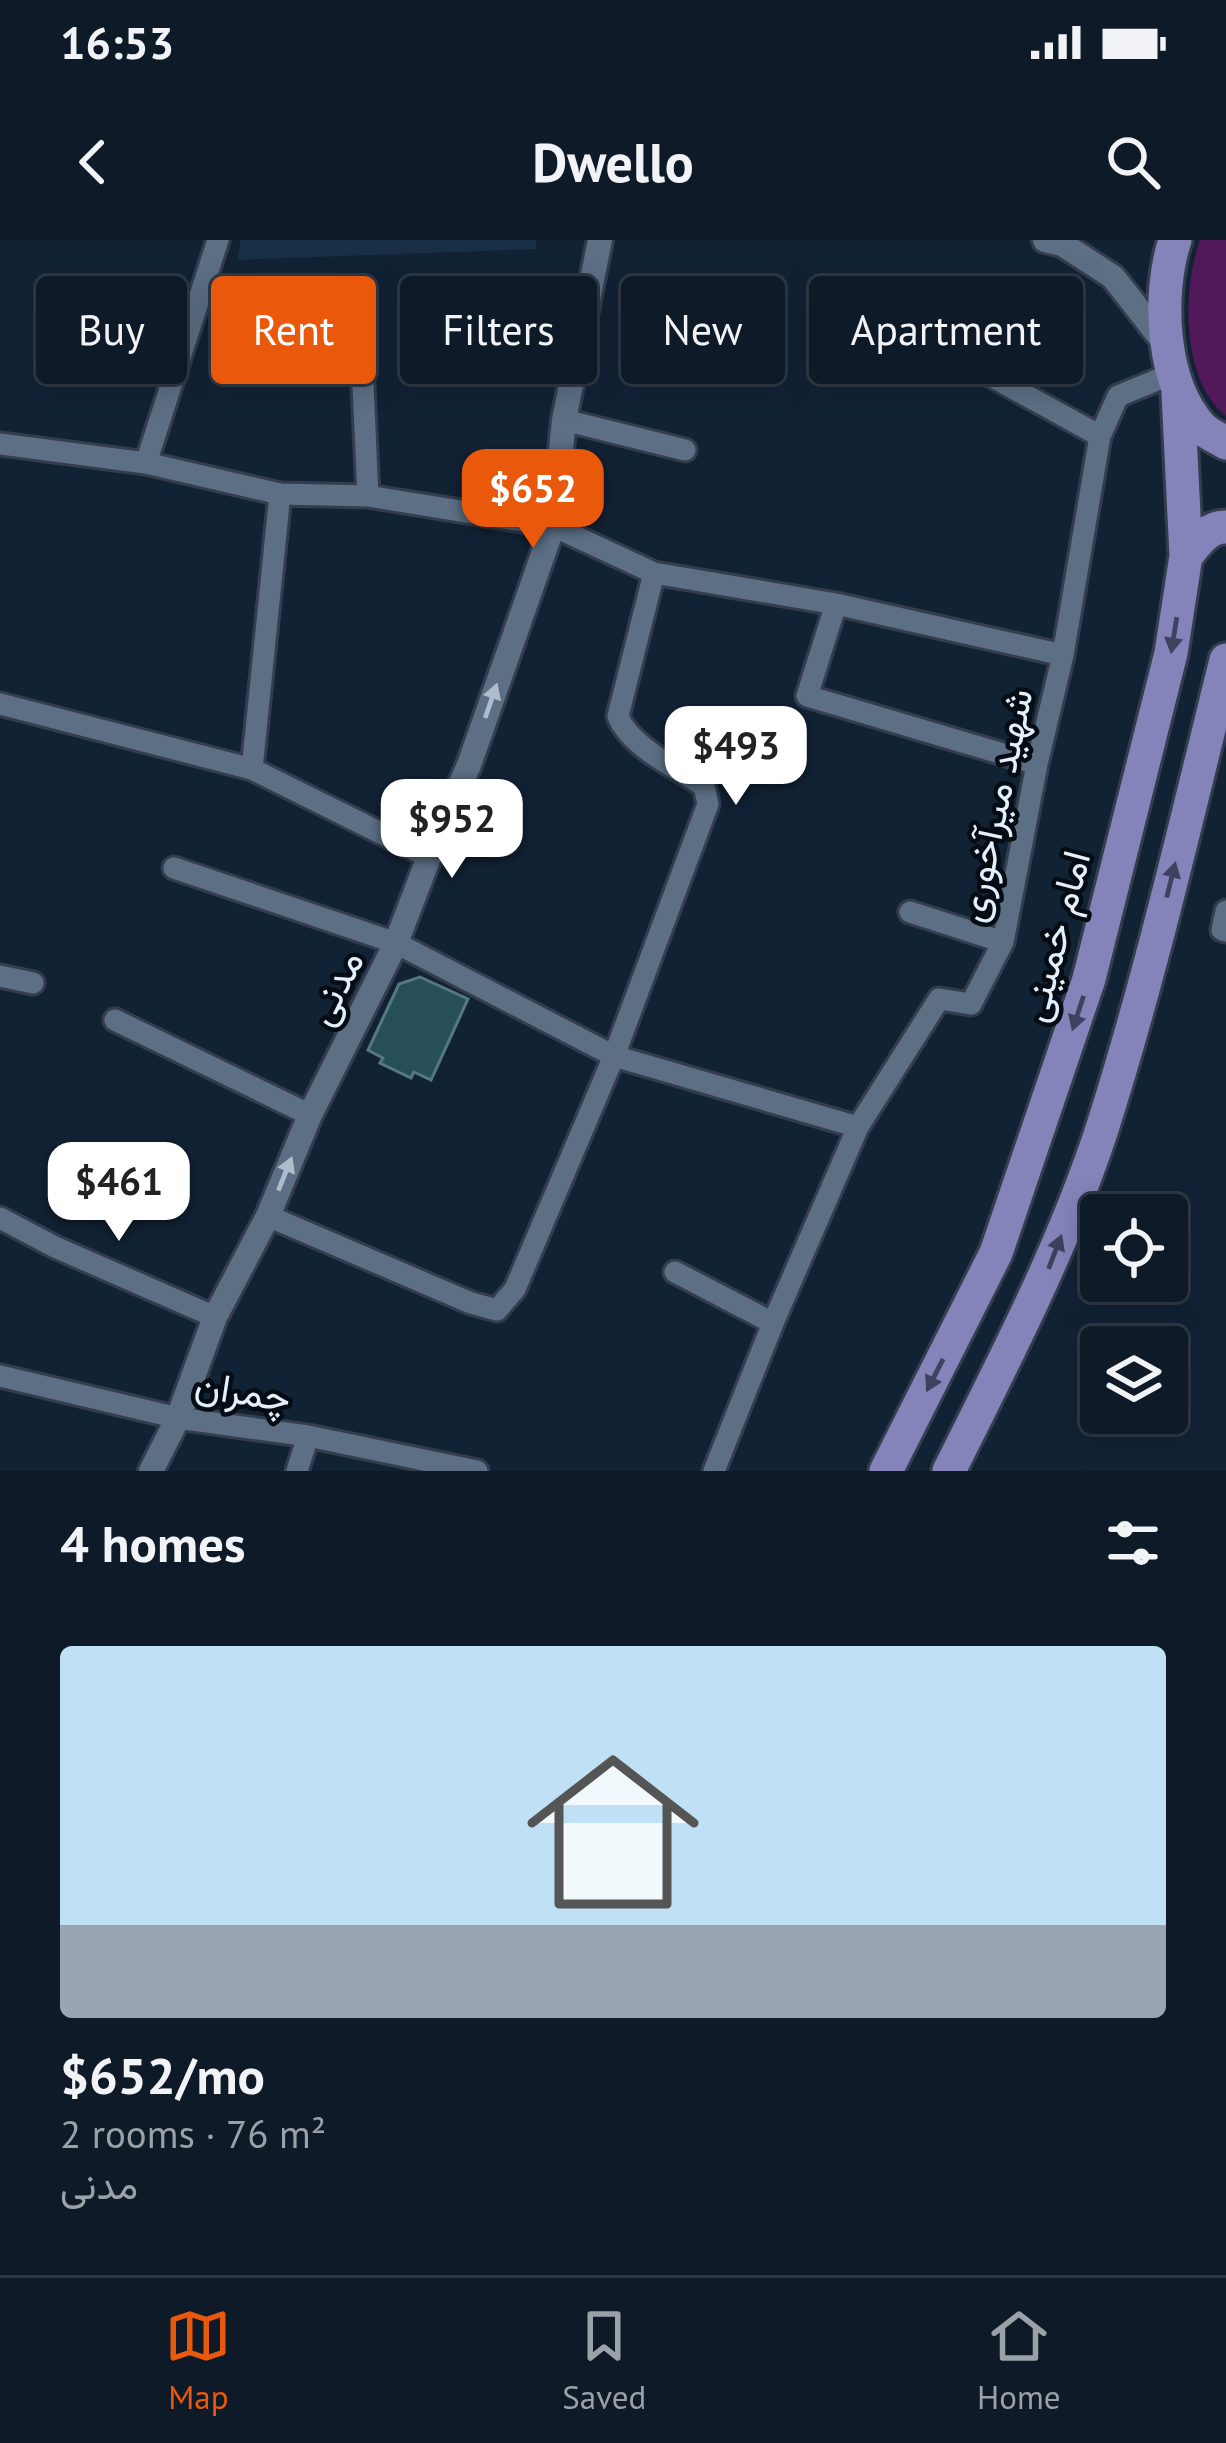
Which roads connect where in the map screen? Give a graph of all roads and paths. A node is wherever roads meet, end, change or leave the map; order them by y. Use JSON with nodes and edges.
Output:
{"nodes":[{"id":1,"x":218,"y":240,"type":"edge"},
{"id":2,"x":600,"y":240,"type":"edge"},
{"id":3,"x":1046,"y":240,"type":"edge"},
{"id":4,"x":1175,"y":240,"type":"edge"},
{"id":5,"x":1173,"y":371,"type":"junction"},
{"id":6,"x":363,"y":384,"type":"edge"},
{"id":7,"x":1005,"y":384,"type":"edge"},
{"id":8,"x":564,"y":420,"type":"junction"},
{"id":9,"x":1100,"y":436,"type":"junction"},
{"id":10,"x":1226,"y":442,"type":"edge"},
{"id":11,"x":0,"y":443,"type":"edge"},
{"id":12,"x":685,"y":450,"type":"dead end"},
{"id":13,"x":146,"y":463,"type":"junction"},
{"id":14,"x":280,"y":494,"type":"junction"},
{"id":15,"x":368,"y":496,"type":"junction"},
{"id":16,"x":553,"y":526,"type":"junction"},
{"id":17,"x":1226,"y":527,"type":"edge"},
{"id":18,"x":1186,"y":556,"type":"junction"},
{"id":19,"x":654,"y":573,"type":"junction"},
{"id":20,"x":836,"y":604,"type":"junction"},
{"id":21,"x":1064,"y":655,"type":"junction"},
{"id":22,"x":1226,"y":661,"type":"edge"},
{"id":23,"x":0,"y":704,"type":"edge"},
{"id":24,"x":1037,"y":764,"type":"junction"},
{"id":25,"x":252,"y":769,"type":"junction"},
{"id":26,"x":428,"y":857,"type":"junction"},
{"id":27,"x":174,"y":868,"type":"dead end"},
{"id":28,"x":1226,"y":911,"type":"edge"},
{"id":29,"x":910,"y":912,"type":"dead end"},
{"id":30,"x":1226,"y":931,"type":"edge"},
{"id":31,"x":1003,"y":941,"type":"junction"},
{"id":32,"x":397,"y":943,"type":"junction"},
{"id":33,"x":0,"y":976,"type":"edge"},
{"id":34,"x":33,"y":983,"type":"dead end"},
{"id":35,"x":115,"y":1020,"type":"dead end"},
{"id":36,"x":614,"y":1056,"type":"junction"},
{"id":37,"x":310,"y":1114,"type":"junction"},
{"id":38,"x":858,"y":1127,"type":"junction"},
{"id":39,"x":268,"y":1216,"type":"junction"},
{"id":40,"x":0,"y":1218,"type":"edge"},
{"id":41,"x":675,"y":1272,"type":"dead end"},
{"id":42,"x":215,"y":1317,"type":"junction"},
{"id":43,"x":773,"y":1323,"type":"junction"},
{"id":44,"x":0,"y":1376,"type":"edge"},
{"id":45,"x":178,"y":1418,"type":"junction"},
{"id":46,"x":308,"y":1436,"type":"junction"},
{"id":47,"x":151,"y":1471,"type":"edge"},
{"id":48,"x":297,"y":1471,"type":"edge"},
{"id":49,"x":477,"y":1471,"type":"edge"},
{"id":50,"x":714,"y":1471,"type":"edge"},
{"id":51,"x":886,"y":1471,"type":"edge"},
{"id":52,"x":949,"y":1471,"type":"edge"}],
"edges":[{"from":1,"to":13,"type":"street"},
{"from":2,"to":8,"type":"street","name":"مدنی"},
{"from":3,"to":5,"type":"street"},
{"from":4,"to":5,"type":"highway","name":"امام خمینی"},
{"from":5,"to":9,"type":"street"},
{"from":5,"to":10,"type":"highway"},
{"from":5,"to":18,"type":"highway","name":"امام خمینی"},
{"from":6,"to":15,"type":"street"},
{"from":7,"to":9,"type":"street"},
{"from":8,"to":12,"type":"street"},
{"from":8,"to":16,"type":"street","name":"مدنی"},
{"from":9,"to":21,"type":"street","name":"شهید میرآخوری"},
{"from":11,"to":13,"type":"street"},
{"from":13,"to":14,"type":"street"},
{"from":14,"to":15,"type":"street"},
{"from":14,"to":25,"type":"street"},
{"from":15,"to":16,"type":"street"},
{"from":16,"to":19,"type":"street"},
{"from":26,"to":16,"type":"street","name":"مدنی","one_way":true},
{"from":17,"to":18,"type":"highway"},
{"from":18,"to":51,"type":"highway","name":"امام خمینی","one_way":true},
{"from":19,"to":20,"type":"street"},
{"from":19,"to":36,"type":"street"},
{"from":20,"to":21,"type":"street"},
{"from":20,"to":24,"type":"street"},
{"from":21,"to":24,"type":"street","name":"شهید میرآخوری"},
{"from":52,"to":22,"type":"highway","one_way":true},
{"from":23,"to":25,"type":"street"},
{"from":24,"to":31,"type":"street","name":"شهید میرآخوری"},
{"from":25,"to":26,"type":"street"},
{"from":26,"to":32,"type":"street","name":"مدنی"},
{"from":27,"to":32,"type":"street"},
{"from":28,"to":30,"type":"street"},
{"from":29,"to":31,"type":"street"},
{"from":31,"to":38,"type":"street","name":"شهید میرآخوری"},
{"from":32,"to":36,"type":"street"},
{"from":32,"to":37,"type":"street","name":"مدنی"},
{"from":33,"to":34,"type":"street"},
{"from":35,"to":37,"type":"street"},
{"from":36,"to":38,"type":"street"},
{"from":36,"to":39,"type":"street"},
{"from":39,"to":37,"type":"street","name":"مدنی","one_way":true},
{"from":38,"to":43,"type":"street","name":"شهید میرآخوری"},
{"from":39,"to":42,"type":"street","name":"مدنی"},
{"from":40,"to":42,"type":"street"},
{"from":41,"to":43,"type":"street"},
{"from":42,"to":45,"type":"street","name":"مدنی"},
{"from":43,"to":50,"type":"street","name":"شهید میرآخوری"},
{"from":44,"to":45,"type":"street","name":"چمران"},
{"from":45,"to":46,"type":"street","name":"چمران"},
{"from":45,"to":47,"type":"street","name":"مدنی"},
{"from":46,"to":48,"type":"street"},
{"from":46,"to":49,"type":"street","name":"چمران"}]}
